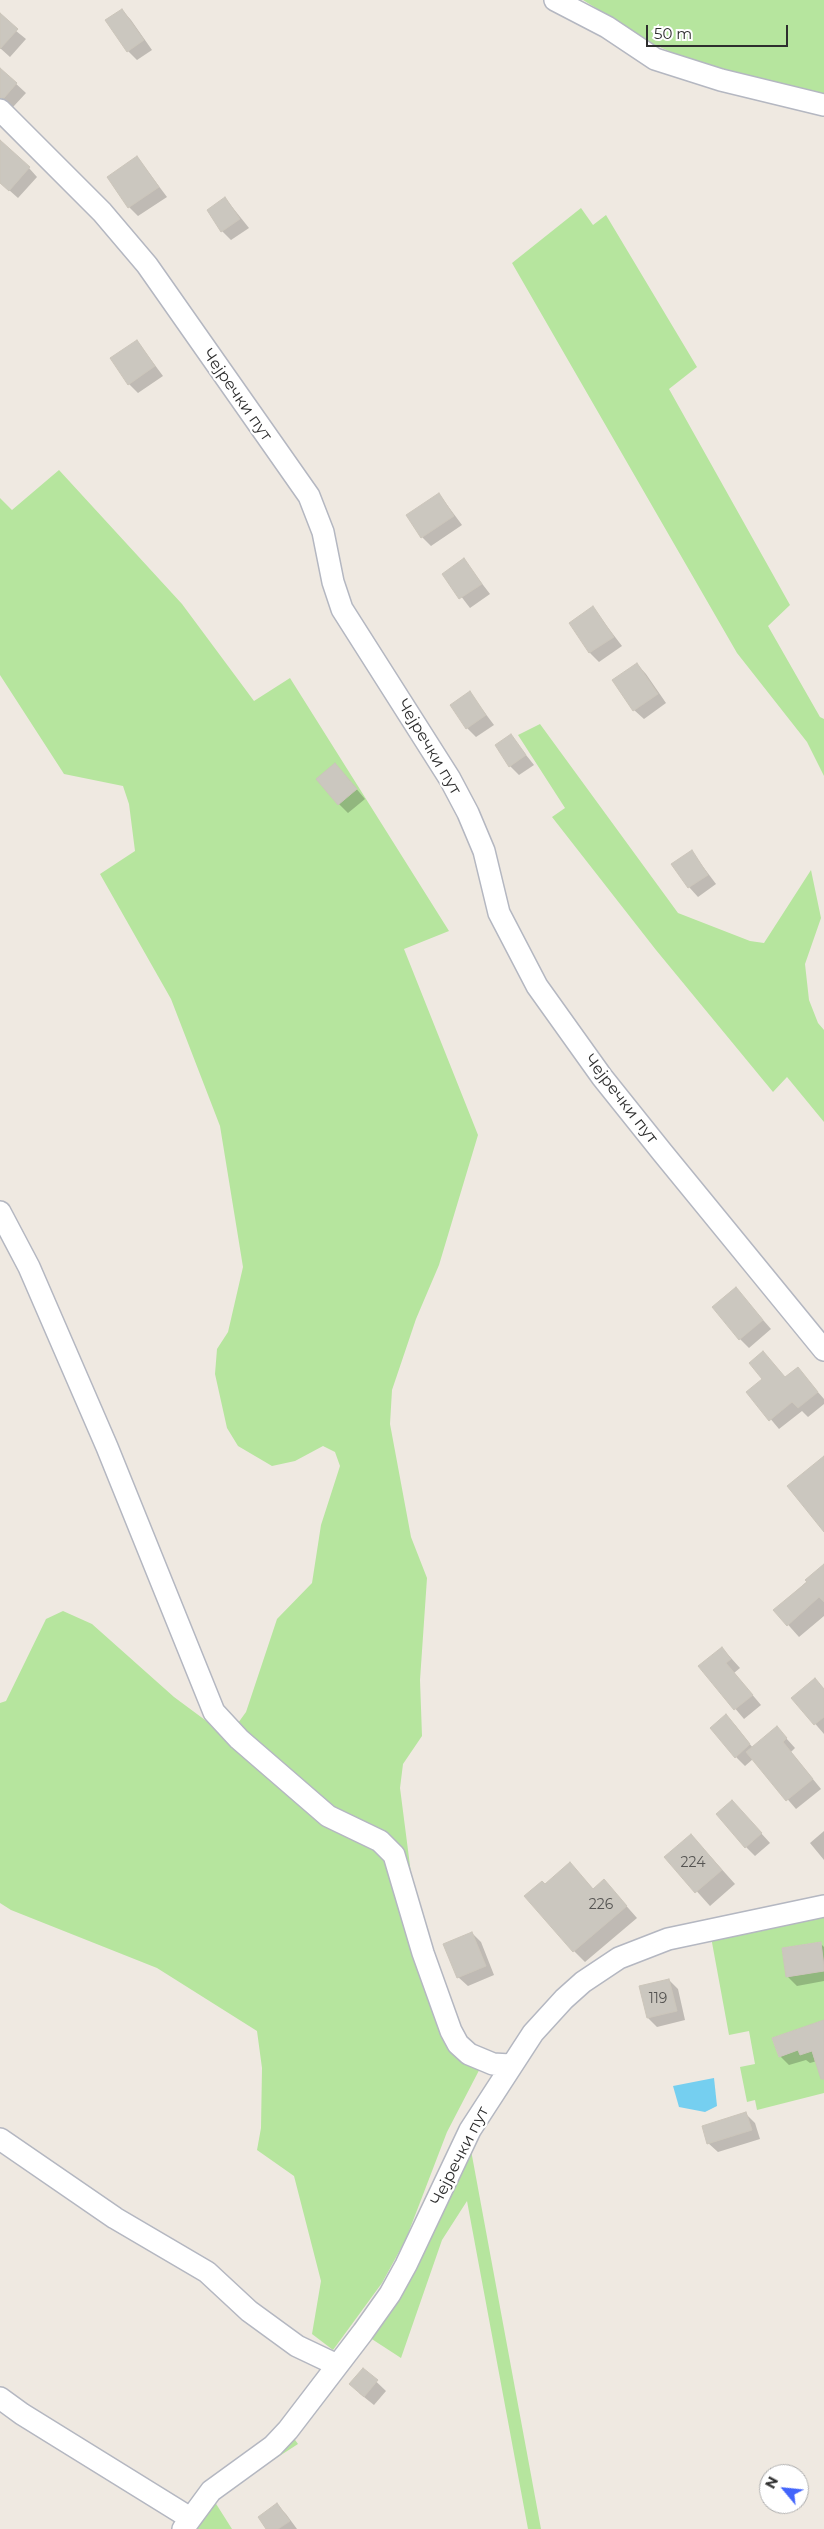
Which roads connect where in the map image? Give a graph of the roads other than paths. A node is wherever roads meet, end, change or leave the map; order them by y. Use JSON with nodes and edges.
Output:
{"nodes":[{"id":1,"x":555,"y":0,"type":"edge"},
{"id":2,"x":824,"y":105,"type":"edge"},
{"id":3,"x":0,"y":110,"type":"edge"},
{"id":4,"x":0,"y":1212,"type":"edge"},
{"id":5,"x":824,"y":1350,"type":"edge"},
{"id":6,"x":824,"y":1906,"type":"edge"},
{"id":7,"x":510,"y":2065,"type":"junction"},
{"id":8,"x":0,"y":2139,"type":"edge"},
{"id":9,"x":337,"y":2365,"type":"junction"},
{"id":10,"x":0,"y":2398,"type":"edge"},
{"id":11,"x":187,"y":2523,"type":"edge"}],
"edges":[{"from":1,"to":2,"type":"street"},
{"from":3,"to":5,"type":"street","name":"Чејречки пут"},
{"from":4,"to":7,"type":"street"},
{"from":6,"to":7,"type":"street","name":"Чејречки пут"},
{"from":7,"to":9,"type":"street","name":"Чејречки пут"},
{"from":8,"to":9,"type":"street"},
{"from":9,"to":11,"type":"street","name":"Чејречки пут"},
{"from":10,"to":11,"type":"street"}]}
